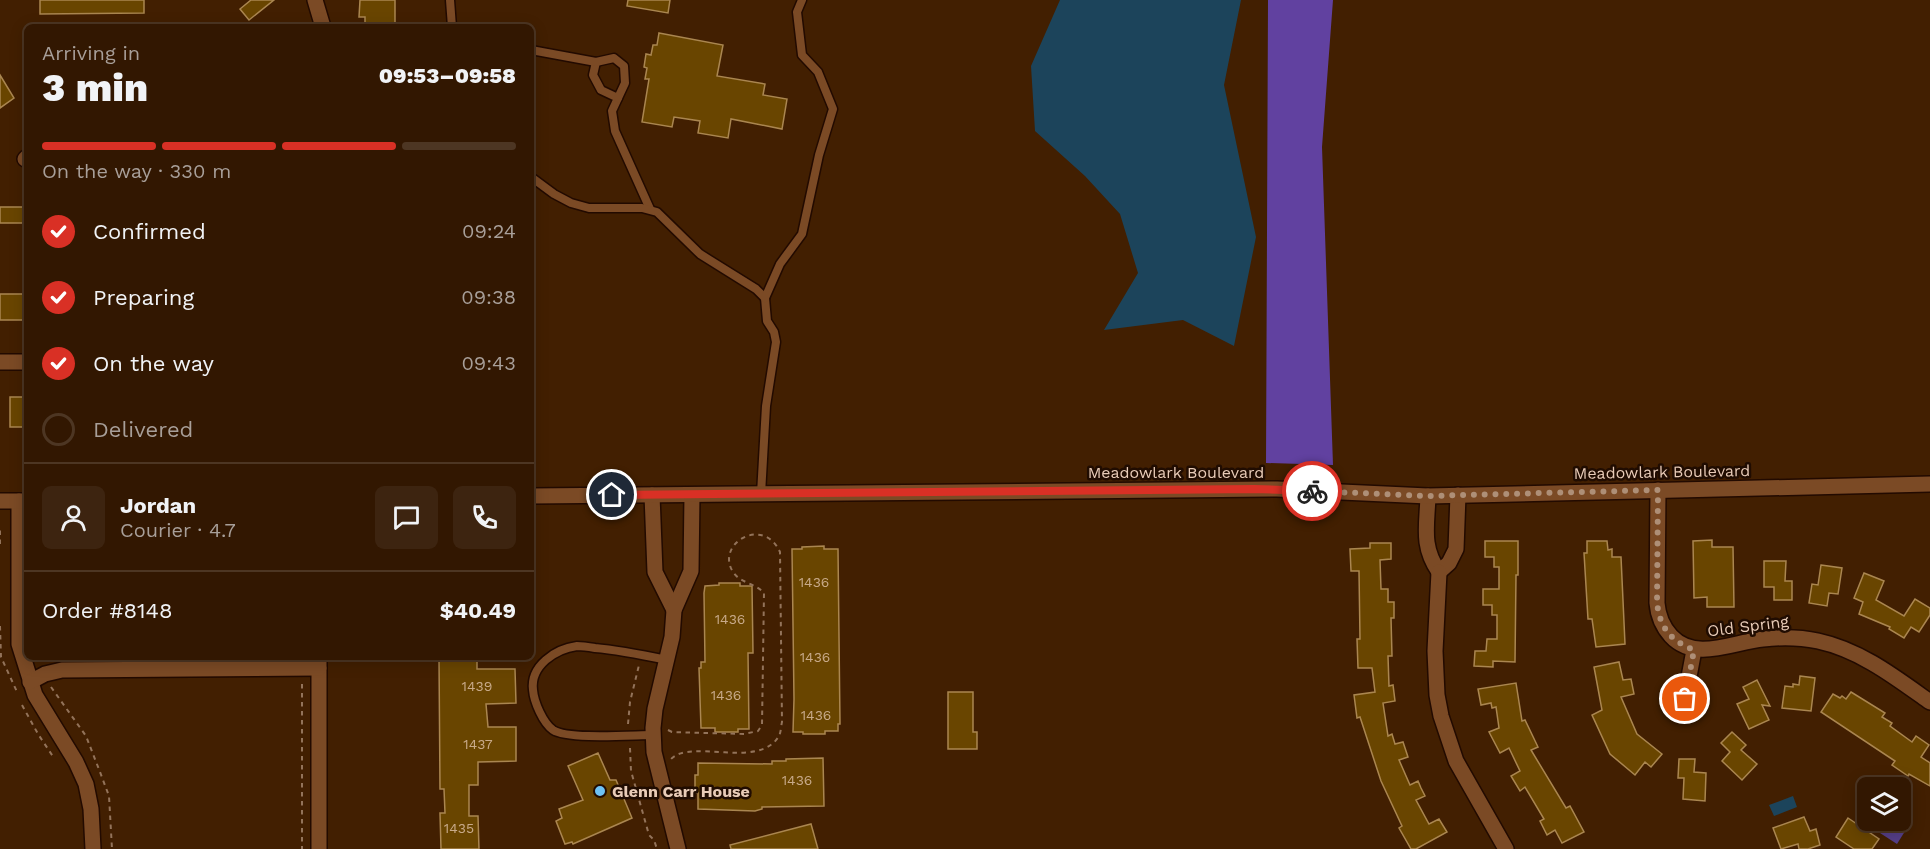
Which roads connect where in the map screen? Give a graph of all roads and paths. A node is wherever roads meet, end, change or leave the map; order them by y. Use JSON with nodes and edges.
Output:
{"nodes":[{"id":1,"x":315,"y":0,"type":"edge"},
{"id":2,"x":450,"y":0,"type":"edge"},
{"id":3,"x":802,"y":0,"type":"edge"},
{"id":4,"x":322,"y":24,"type":"edge"},
{"id":5,"x":452,"y":24,"type":"edge"},
{"id":6,"x":534,"y":51,"type":"edge"},
{"id":7,"x":596,"y":62,"type":"junction"},
{"id":8,"x":618,"y":98,"type":"junction"},
{"id":9,"x":534,"y":179,"type":"edge"},
{"id":10,"x":650,"y":209,"type":"junction"},
{"id":11,"x":765,"y":298,"type":"junction"},
{"id":12,"x":0,"y":362,"type":"edge"},
{"id":13,"x":24,"y":362,"type":"edge"},
{"id":14,"x":1930,"y":484,"type":"edge"},
{"id":15,"x":1658,"y":490,"type":"junction"},
{"id":16,"x":761,"y":494,"type":"junction"},
{"id":17,"x":652,"y":495,"type":"junction"},
{"id":18,"x":692,"y":495,"type":"junction"},
{"id":19,"x":1458,"y":495,"type":"junction"},
{"id":20,"x":534,"y":496,"type":"edge"},
{"id":21,"x":1428,"y":496,"type":"junction"},
{"id":22,"x":0,"y":501,"type":"edge"},
{"id":23,"x":23,"y":501,"type":"edge"},
{"id":24,"x":0,"y":529,"type":"edge"},
{"id":25,"x":0,"y":544,"type":"edge"},
{"id":26,"x":1439,"y":573,"type":"junction"},
{"id":27,"x":674,"y":610,"type":"junction"},
{"id":28,"x":1694,"y":650,"type":"junction"},
{"id":29,"x":641,"y":655,"type":"junction"},
{"id":30,"x":667,"y":660,"type":"junction"},
{"id":31,"x":319,"y":662,"type":"edge"},
{"id":32,"x":302,"y":668,"type":"junction"},
{"id":33,"x":30,"y":682,"type":"junction"},
{"id":34,"x":1930,"y":702,"type":"edge"},
{"id":35,"x":1683,"y":709,"type":"dead end"},
{"id":36,"x":659,"y":731,"type":"junction"},
{"id":37,"x":628,"y":735,"type":"junction"},
{"id":38,"x":668,"y":763,"type":"dead end"},
{"id":39,"x":677,"y":848,"type":"edge"},
{"id":40,"x":93,"y":849,"type":"edge"},
{"id":41,"x":302,"y":849,"type":"edge"},
{"id":42,"x":319,"y":849,"type":"edge"},
{"id":43,"x":657,"y":849,"type":"edge"},
{"id":44,"x":1506,"y":849,"type":"edge"}],
"edges":[{"from":1,"to":4,"type":"street"},
{"from":2,"to":5,"type":"lane"},
{"from":3,"to":11,"type":"lane"},
{"from":6,"to":7,"type":"lane"},
{"from":7,"to":8,"type":"lane"},
{"from":7,"to":8,"type":"lane"},
{"from":8,"to":10,"type":"lane"},
{"from":9,"to":10,"type":"lane"},
{"from":10,"to":11,"type":"lane"},
{"from":11,"to":16,"type":"lane"},
{"from":12,"to":13,"type":"street"},
{"from":14,"to":15,"type":"street","name":"Meadowlark Boulevard"},
{"from":15,"to":19,"type":"street","name":"Meadowlark Boulevard"},
{"from":15,"to":28,"type":"street","name":"Old Spring"},
{"from":16,"to":18,"type":"street","name":"Meadowlark Boulevard"},
{"from":16,"to":21,"type":"street","name":"Meadowlark Boulevard"},
{"from":17,"to":18,"type":"street","name":"Meadowlark Boulevard"},
{"from":17,"to":20,"type":"street","name":"Meadowlark Boulevard"},
{"from":17,"to":27,"type":"street"},
{"from":18,"to":27,"type":"street"},
{"from":19,"to":21,"type":"street","name":"Meadowlark Boulevard"},
{"from":19,"to":26,"type":"street"},
{"from":21,"to":26,"type":"street"},
{"from":22,"to":23,"type":"street"},
{"from":23,"to":33,"type":"street"},
{"from":24,"to":25,"type":"path"},
{"from":26,"to":44,"type":"street"},
{"from":27,"to":30,"type":"street"},
{"from":28,"to":34,"type":"street","name":"Old Spring"},
{"from":28,"to":35,"type":"street"},
{"from":29,"to":30,"type":"lane"},
{"from":29,"to":37,"type":"path"},
{"from":29,"to":37,"type":"lane"},
{"from":30,"to":36,"type":"street"},
{"from":31,"to":32,"type":"street"},
{"from":31,"to":42,"type":"street"},
{"from":32,"to":33,"type":"street"},
{"from":32,"to":41,"type":"path"},
{"from":33,"to":40,"type":"street"},
{"from":36,"to":37,"type":"lane"},
{"from":36,"to":38,"type":"path"},
{"from":36,"to":39,"type":"street"},
{"from":37,"to":43,"type":"path"}]}
